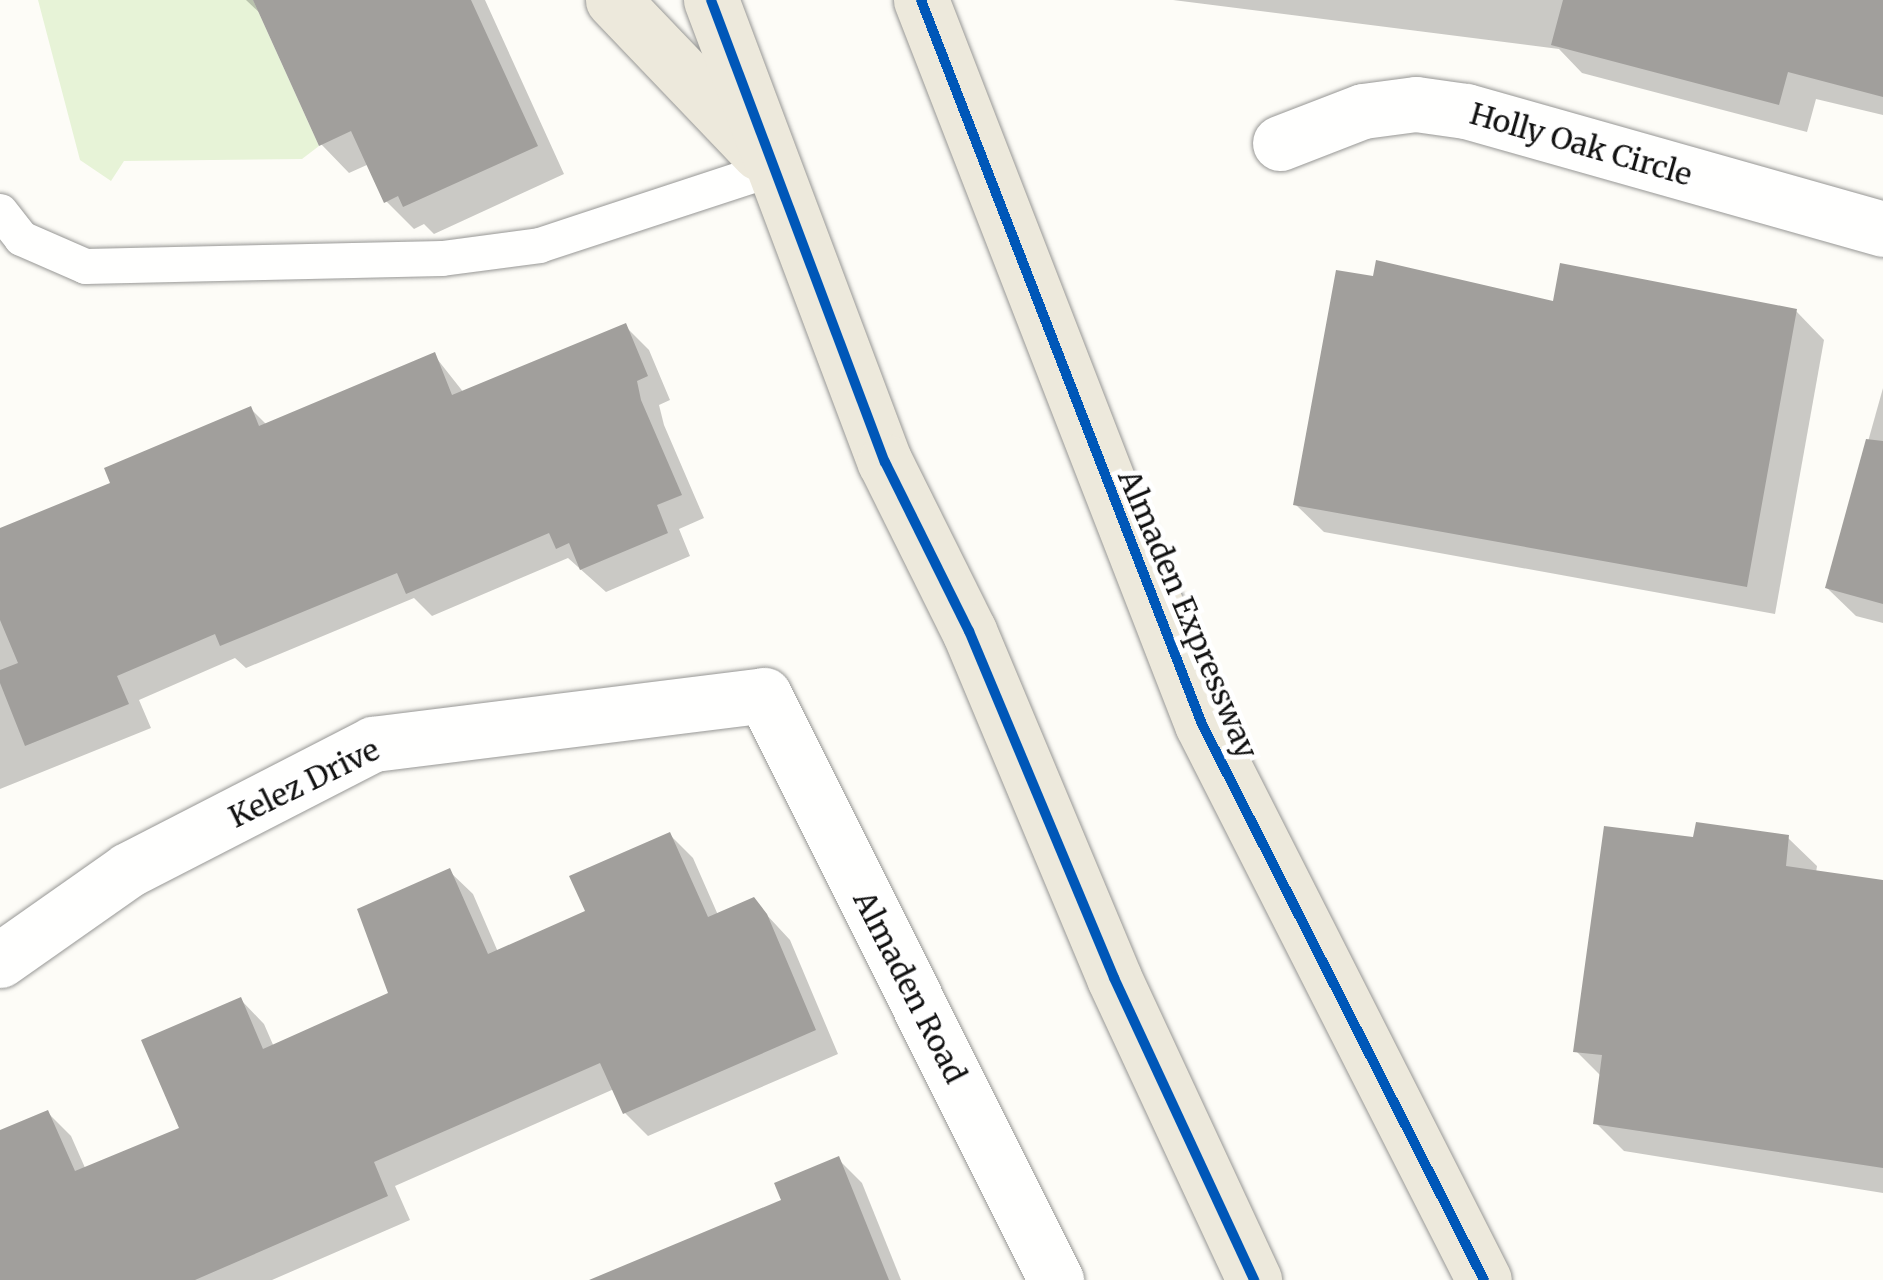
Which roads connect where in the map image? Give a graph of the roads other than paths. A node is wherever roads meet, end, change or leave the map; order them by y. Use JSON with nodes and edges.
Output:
{"nodes":[{"id":1,"x":613,"y":0,"type":"edge"},
{"id":2,"x":711,"y":0,"type":"edge"},
{"id":3,"x":920,"y":0,"type":"edge"},
{"id":4,"x":1280,"y":144,"type":"dead end"},
{"id":5,"x":773,"y":168,"type":"junction"},
{"id":6,"x":0,"y":211,"type":"edge"},
{"id":7,"x":1883,"y":229,"type":"edge"},
{"id":8,"x":764,"y":695,"type":"joint"},
{"id":9,"x":0,"y":960,"type":"edge"},
{"id":10,"x":1056,"y":1280,"type":"edge"},
{"id":11,"x":1254,"y":1280,"type":"edge"},
{"id":12,"x":1484,"y":1280,"type":"edge"}],
"edges":[{"from":1,"to":5,"type":"main road"},
{"from":2,"to":5,"type":"main road"},
{"from":3,"to":12,"type":"main road","name":"Almaden Expressway"},
{"from":4,"to":7,"type":"street","name":"Holly Oak Circle"},
{"from":5,"to":6,"type":"lane"},
{"from":5,"to":11,"type":"main road"},
{"from":8,"to":9,"type":"street","name":"Kelez Drive"},
{"from":8,"to":10,"type":"street","name":"Almaden Road"}]}
